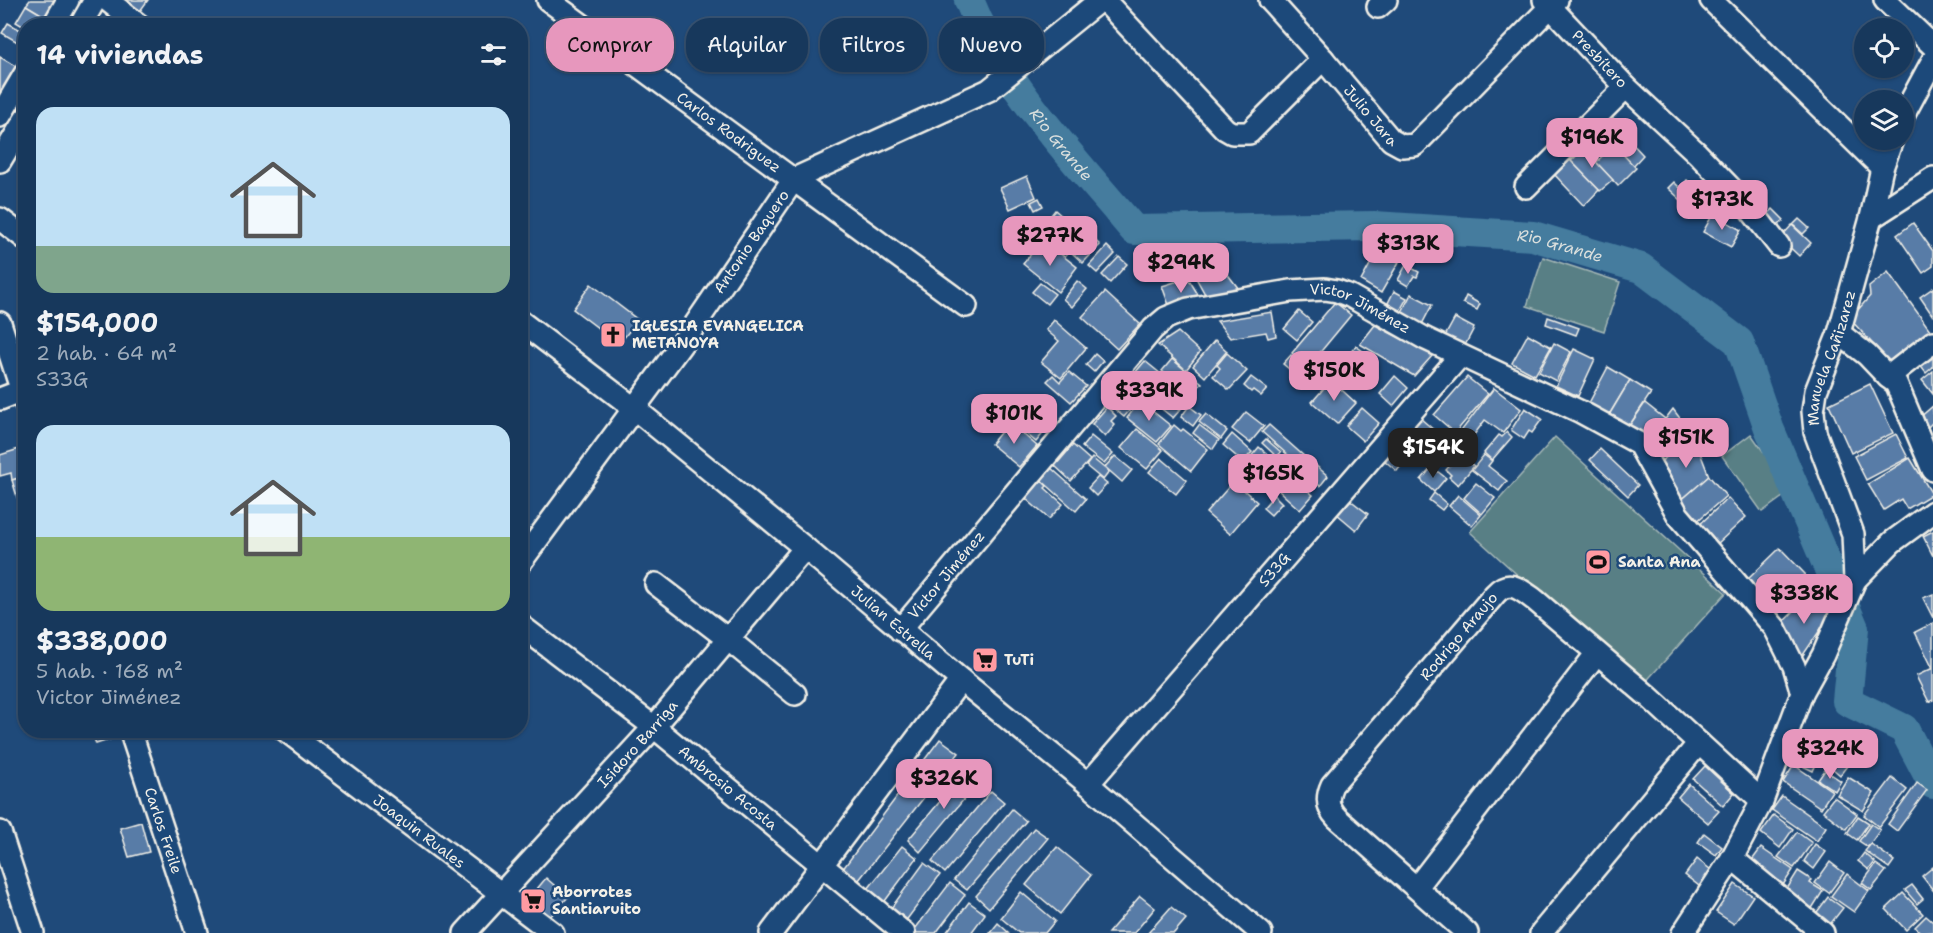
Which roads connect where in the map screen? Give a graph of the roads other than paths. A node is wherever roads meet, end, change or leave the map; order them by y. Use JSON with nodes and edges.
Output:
{"nodes":[{"id":1,"x":68,"y":0,"type":"edge"},
{"id":2,"x":95,"y":0,"type":"edge"},
{"id":3,"x":107,"y":0,"type":"edge"},
{"id":4,"x":548,"y":0,"type":"edge"},
{"id":5,"x":1102,"y":0,"type":"edge"},
{"id":6,"x":1270,"y":0,"type":"edge"},
{"id":7,"x":1712,"y":0,"type":"edge"},
{"id":8,"x":1885,"y":0,"type":"edge"},
{"id":9,"x":1550,"y":2,"type":"edge"},
{"id":10,"x":58,"y":18,"type":"edge"},
{"id":11,"x":85,"y":18,"type":"edge"},
{"id":12,"x":130,"y":18,"type":"edge"},
{"id":13,"x":1933,"y":46,"type":"edge"},
{"id":14,"x":1323,"y":59,"type":"junction"},
{"id":15,"x":1933,"y":60,"type":"edge"},
{"id":16,"x":18,"y":86,"type":"edge"},
{"id":17,"x":1626,"y":87,"type":"junction"},
{"id":18,"x":1914,"y":95,"type":"edge"},
{"id":19,"x":0,"y":116,"type":"edge"},
{"id":20,"x":18,"y":131,"type":"edge"},
{"id":21,"x":1888,"y":150,"type":"edge"},
{"id":22,"x":0,"y":161,"type":"edge"},
{"id":23,"x":1882,"y":168,"type":"junction"},
{"id":24,"x":1933,"y":178,"type":"edge"},
{"id":25,"x":795,"y":179,"type":"junction"},
{"id":26,"x":1526,"y":187,"type":"dead end"},
{"id":27,"x":1871,"y":218,"type":"junction"},
{"id":28,"x":0,"y":219,"type":"edge"},
{"id":29,"x":18,"y":233,"type":"edge"},
{"id":30,"x":1779,"y":246,"type":"dead end"},
{"id":31,"x":966,"y":306,"type":"dead end"},
{"id":32,"x":0,"y":324,"type":"edge"},
{"id":33,"x":528,"y":327,"type":"edge"},
{"id":34,"x":1839,"y":333,"type":"junction"},
{"id":35,"x":1933,"y":342,"type":"edge"},
{"id":36,"x":1460,"y":356,"type":"junction"},
{"id":37,"x":1888,"y":377,"type":"junction"},
{"id":38,"x":18,"y":382,"type":"edge"},
{"id":39,"x":18,"y":398,"type":"edge"},
{"id":40,"x":0,"y":399,"type":"edge"},
{"id":41,"x":635,"y":409,"type":"junction"},
{"id":42,"x":1933,"y":470,"type":"edge"},
{"id":43,"x":1933,"y":512,"type":"edge"},
{"id":44,"x":805,"y":548,"type":"junction"},
{"id":45,"x":528,"y":551,"type":"edge"},
{"id":46,"x":1855,"y":580,"type":"junction"},
{"id":47,"x":656,"y":584,"type":"dead end"},
{"id":48,"x":900,"y":630,"type":"junction"},
{"id":49,"x":528,"y":631,"type":"edge"},
{"id":50,"x":729,"y":640,"type":"junction"},
{"id":51,"x":1597,"y":653,"type":"junction"},
{"id":52,"x":961,"y":680,"type":"junction"},
{"id":53,"x":1802,"y":693,"type":"junction"},
{"id":54,"x":795,"y":694,"type":"dead end"},
{"id":55,"x":654,"y":727,"type":"junction"},
{"id":56,"x":133,"y":738,"type":"edge"},
{"id":57,"x":296,"y":738,"type":"edge"},
{"id":58,"x":1699,"y":743,"type":"junction"},
{"id":59,"x":1088,"y":784,"type":"junction"},
{"id":60,"x":1762,"y":801,"type":"junction"},
{"id":61,"x":0,"y":832,"type":"edge"},
{"id":62,"x":1732,"y":858,"type":"junction"},
{"id":63,"x":822,"y":865,"type":"junction"},
{"id":64,"x":6,"y":869,"type":"edge"},
{"id":65,"x":1417,"y":887,"type":"junction"},
{"id":66,"x":502,"y":893,"type":"junction"},
{"id":67,"x":33,"y":933,"type":"edge"},
{"id":68,"x":197,"y":933,"type":"edge"},
{"id":69,"x":465,"y":933,"type":"edge"},
{"id":70,"x":553,"y":933,"type":"edge"},
{"id":71,"x":771,"y":933,"type":"edge"},
{"id":72,"x":904,"y":933,"type":"edge"},
{"id":73,"x":1261,"y":933,"type":"edge"},
{"id":74,"x":1467,"y":933,"type":"edge"},
{"id":75,"x":1540,"y":933,"type":"edge"},
{"id":76,"x":1683,"y":933,"type":"edge"},
{"id":77,"x":1823,"y":933,"type":"edge"}],
"edges":[{"from":1,"to":10,"type":"street"},
{"from":2,"to":11,"type":"street"},
{"from":3,"to":12,"type":"street"},
{"from":4,"to":25,"type":"street","name":"Carlos Rodriguez"},
{"from":5,"to":14,"type":"street"},
{"from":5,"to":25,"type":"street","name":"Antonio Baquero"},
{"from":6,"to":14,"type":"street","name":"Julio Jara"},
{"from":7,"to":23,"type":"street"},
{"from":8,"to":13,"type":"street"},
{"from":9,"to":14,"type":"street","name":"Julio Jara"},
{"from":9,"to":17,"type":"street","name":"Presbítero"},
{"from":15,"to":18,"type":"street"},
{"from":16,"to":19,"type":"street"},
{"from":17,"to":26,"type":"street"},
{"from":17,"to":30,"type":"street","name":"Presbítero"},
{"from":20,"to":22,"type":"street"},
{"from":21,"to":23,"type":"street","name":"Manuela Cañizarez"},
{"from":23,"to":27,"type":"street","name":"Manuela Cañizarez"},
{"from":24,"to":27,"type":"street"},
{"from":25,"to":31,"type":"street","name":"Carlos Rodriguez"},
{"from":25,"to":41,"type":"street","name":"Antonio Baquero"},
{"from":27,"to":34,"type":"street","name":"Manuela Cañizarez"},
{"from":28,"to":29,"type":"street"},
{"from":32,"to":38,"type":"street"},
{"from":33,"to":41,"type":"street","name":"Julian Estrella"},
{"from":34,"to":37,"type":"street"},
{"from":34,"to":46,"type":"street","name":"Manuela Cañizarez"},
{"from":35,"to":37,"type":"street"},
{"from":36,"to":48,"type":"street","name":"Victor Jiménez"},
{"from":36,"to":53,"type":"street","name":"Victor Jiménez"},
{"from":36,"to":59,"type":"street","name":"S33G"},
{"from":37,"to":42,"type":"street"},
{"from":39,"to":40,"type":"street"},
{"from":41,"to":44,"type":"street","name":"Julian Estrella"},
{"from":41,"to":45,"type":"street","name":"Antonio Baquero"},
{"from":43,"to":46,"type":"street"},
{"from":44,"to":48,"type":"street","name":"Julian Estrella"},
{"from":44,"to":50,"type":"street","name":"Isidoro Barriga"},
{"from":46,"to":53,"type":"street","name":"Manuela Cañizarez"},
{"from":47,"to":50,"type":"street"},
{"from":48,"to":52,"type":"street","name":"Julian Estrella"},
{"from":49,"to":55,"type":"street","name":"Ambrosio Acosta"},
{"from":50,"to":54,"type":"street"},
{"from":50,"to":55,"type":"street","name":"Isidoro Barriga"},
{"from":51,"to":58,"type":"street","name":"Rodrigo Araujo"},
{"from":51,"to":65,"type":"street"},
{"from":51,"to":65,"type":"street","name":"Rodrigo Araujo"},
{"from":52,"to":59,"type":"street","name":"Julian Estrella"},
{"from":52,"to":63,"type":"street"},
{"from":53,"to":60,"type":"street","name":"Manuela Cañizarez"},
{"from":55,"to":63,"type":"street","name":"Ambrosio Acosta"},
{"from":55,"to":66,"type":"street","name":"Isidoro Barriga"},
{"from":56,"to":68,"type":"street","name":"Carlos Freile"},
{"from":57,"to":66,"type":"street","name":"Joaquin Ruales"},
{"from":58,"to":60,"type":"street","name":"Rodrigo Araujo"},
{"from":58,"to":75,"type":"street"},
{"from":59,"to":73,"type":"street","name":"Julian Estrella"},
{"from":60,"to":62,"type":"street","name":"Manuela Cañizarez"},
{"from":61,"to":64,"type":"street"},
{"from":62,"to":76,"type":"street","name":"Manuela Cañizarez"},
{"from":62,"to":77,"type":"street"},
{"from":63,"to":71,"type":"street"},
{"from":63,"to":72,"type":"street","name":"Ambrosio Acosta"},
{"from":64,"to":67,"type":"street"},
{"from":65,"to":74,"type":"street","name":"Rodrigo Araujo"},
{"from":66,"to":69,"type":"street","name":"Isidoro Barriga"},
{"from":66,"to":70,"type":"street","name":"Joaquin Ruales"}]}
